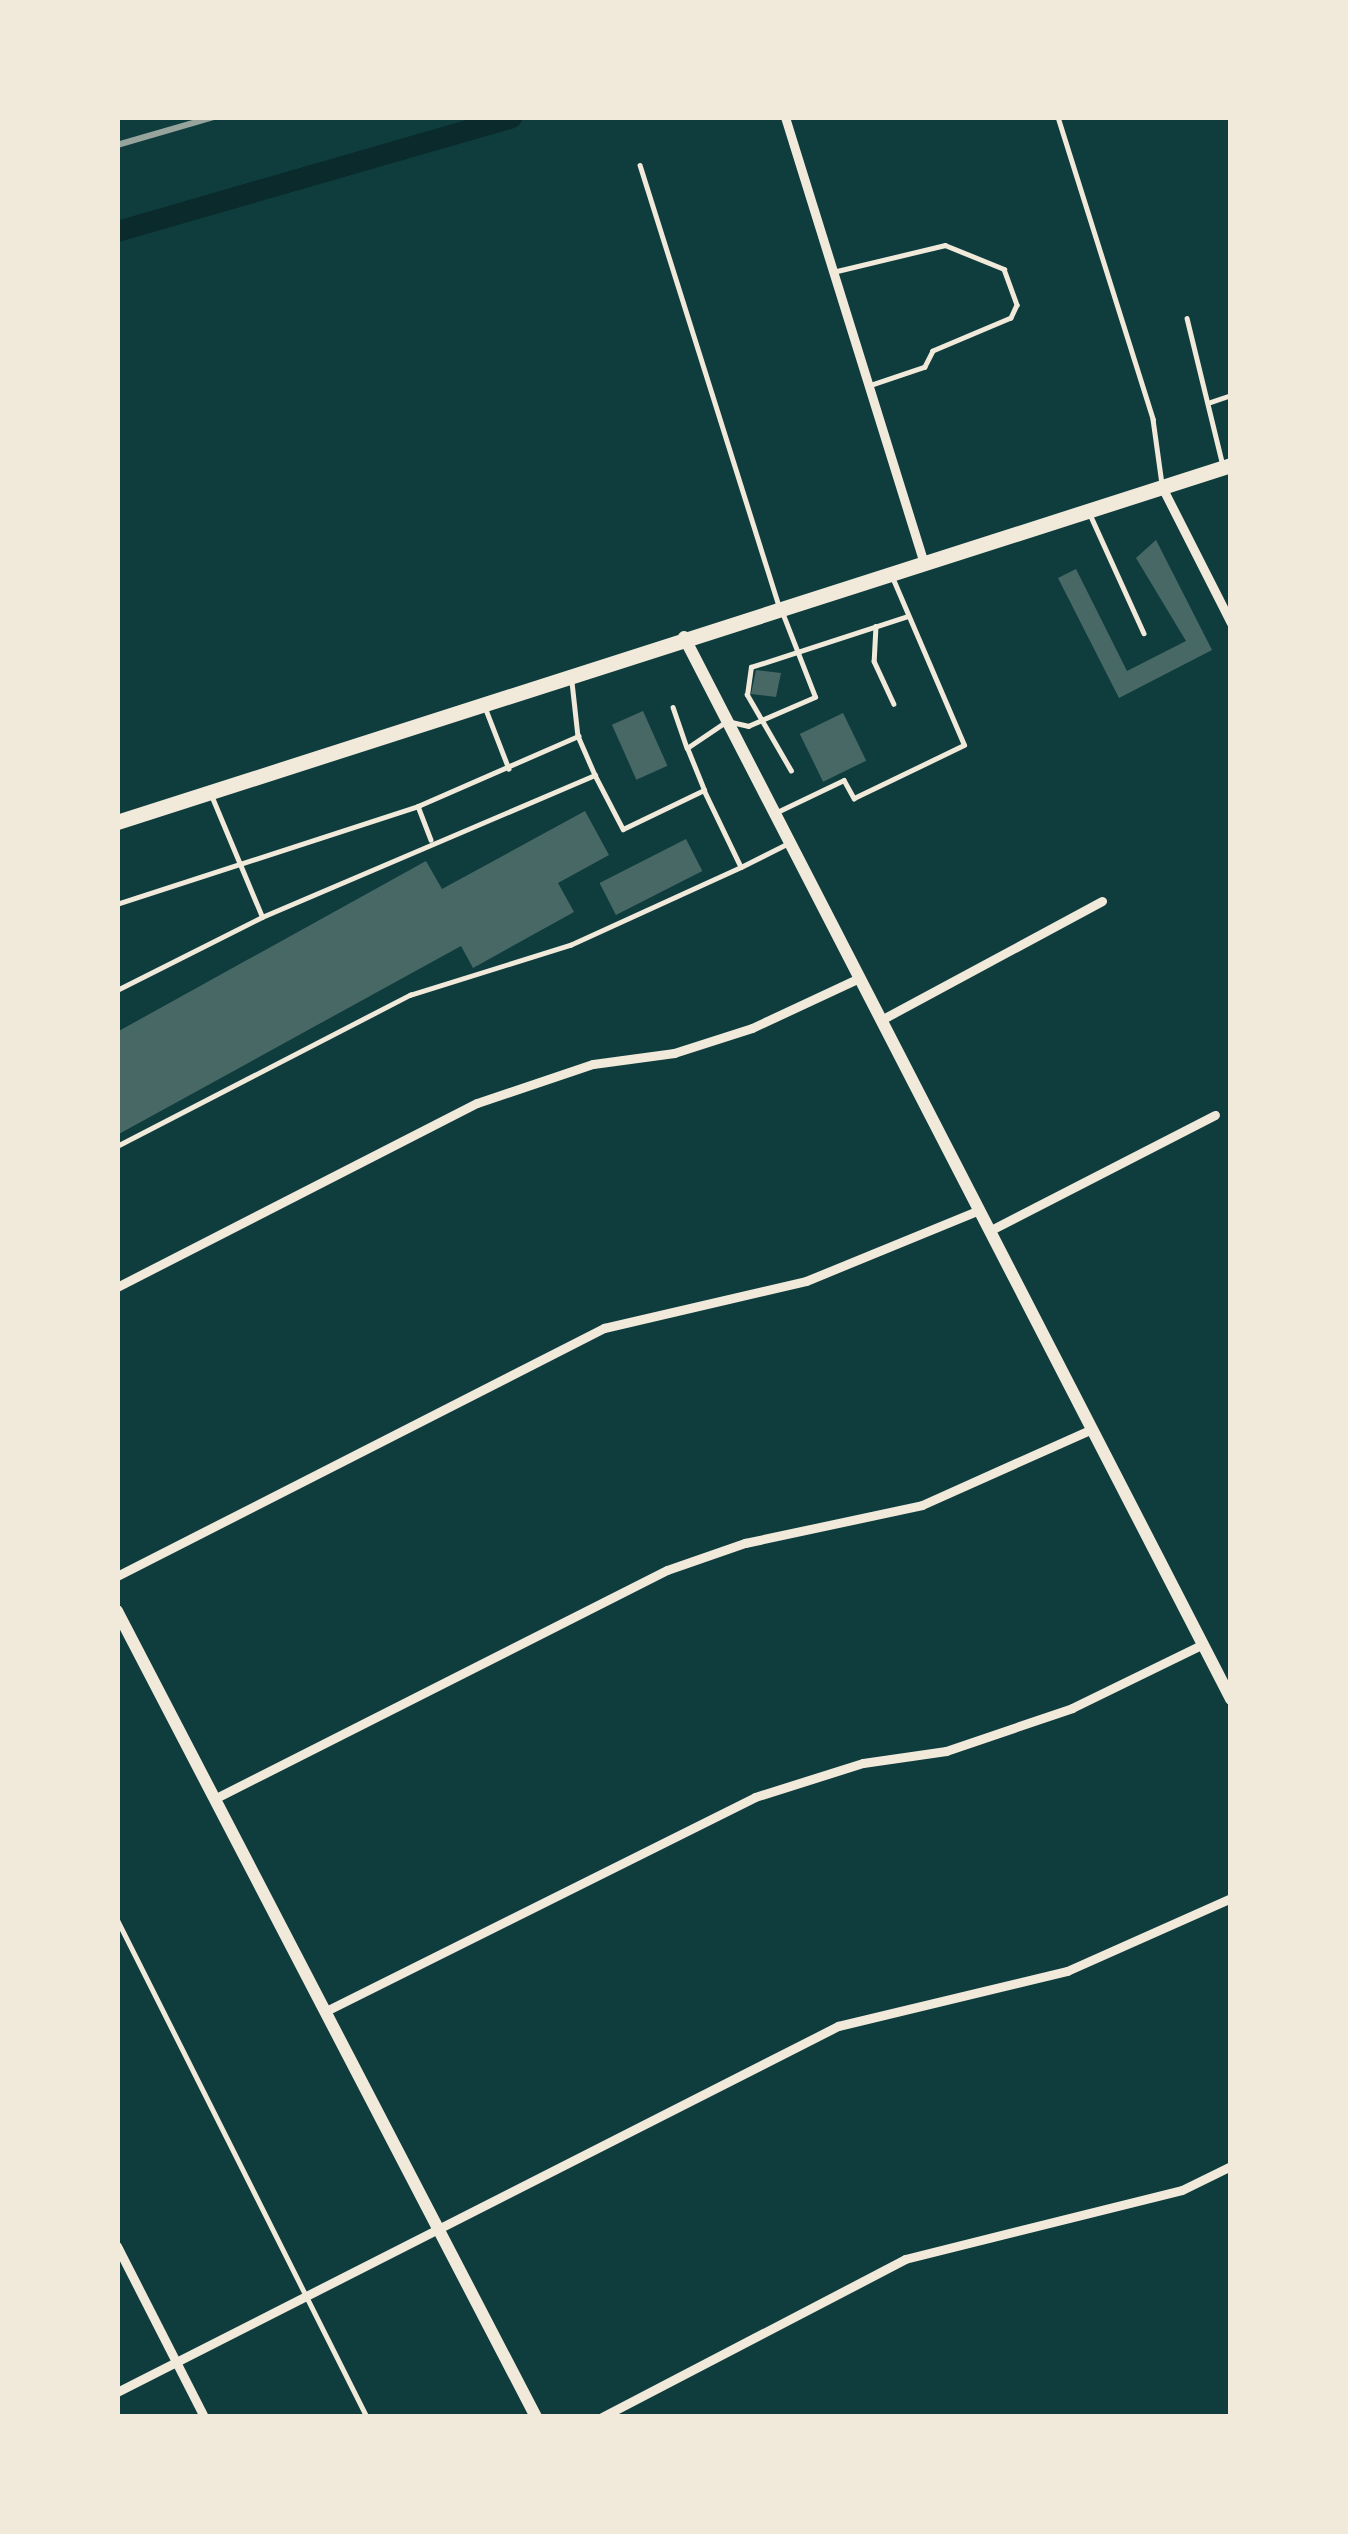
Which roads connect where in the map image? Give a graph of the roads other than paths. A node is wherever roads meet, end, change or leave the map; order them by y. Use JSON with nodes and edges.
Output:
{"nodes":[{"id":1,"x":785,"y":117,"type":"edge"},
{"id":2,"x":1058,"y":117,"type":"edge"},
{"id":3,"x":640,"y":165,"type":"dead end"},
{"id":4,"x":833,"y":272,"type":"junction"},
{"id":5,"x":1187,"y":318,"type":"dead end"},
{"id":6,"x":868,"y":386,"type":"junction"},
{"id":7,"x":1231,"y":395,"type":"edge"},
{"id":8,"x":1208,"y":403,"type":"junction"},
{"id":9,"x":1227,"y":467,"type":"edge"},
{"id":10,"x":1162,"y":489,"type":"junction"},
{"id":11,"x":1089,"y":512,"type":"junction"},
{"id":12,"x":924,"y":562,"type":"junction"},
{"id":13,"x":890,"y":572,"type":"junction"},
{"id":14,"x":780,"y":607,"type":"junction"},
{"id":15,"x":908,"y":616,"type":"junction"},
{"id":16,"x":1231,"y":623,"type":"edge"},
{"id":17,"x":876,"y":626,"type":"junction"},
{"id":18,"x":1144,"y":633,"type":"dead end"},
{"id":19,"x":684,"y":638,"type":"junction"},
{"id":20,"x":798,"y":652,"type":"junction"},
{"id":21,"x":571,"y":674,"type":"junction"},
{"id":22,"x":484,"y":702,"type":"junction"},
{"id":23,"x":894,"y":704,"type":"dead end"},
{"id":24,"x":673,"y":706,"type":"dead end"},
{"id":25,"x":761,"y":719,"type":"junction"},
{"id":26,"x":727,"y":722,"type":"junction"},
{"id":27,"x":578,"y":736,"type":"junction"},
{"id":28,"x":687,"y":748,"type":"junction"},
{"id":29,"x":509,"y":769,"type":"junction"},
{"id":30,"x":791,"y":771,"type":"dead end"},
{"id":31,"x":595,"y":775,"type":"junction"},
{"id":32,"x":704,"y":790,"type":"junction"},
{"id":33,"x":210,"y":792,"type":"junction"},
{"id":34,"x":418,"y":806,"type":"junction"},
{"id":35,"x":775,"y":814,"type":"junction"},
{"id":36,"x":117,"y":822,"type":"edge"},
{"id":37,"x":431,"y":841,"type":"junction"},
{"id":38,"x":790,"y":843,"type":"junction"},
{"id":39,"x":741,"y":867,"type":"junction"},
{"id":40,"x":241,"y":868,"type":"junction"},
{"id":41,"x":1102,"y":902,"type":"dead end"},
{"id":42,"x":117,"y":904,"type":"edge"},
{"id":43,"x":262,"y":917,"type":"junction"},
{"id":44,"x":859,"y":978,"type":"junction"},
{"id":45,"x":117,"y":990,"type":"edge"},
{"id":46,"x":881,"y":1020,"type":"junction"},
{"id":47,"x":1215,"y":1115,"type":"dead end"},
{"id":48,"x":117,"y":1146,"type":"edge"},
{"id":49,"x":979,"y":1210,"type":"junction"},
{"id":50,"x":989,"y":1231,"type":"junction"},
{"id":51,"x":117,"y":1287,"type":"edge"},
{"id":52,"x":1092,"y":1429,"type":"junction"},
{"id":53,"x":117,"y":1576,"type":"edge"},
{"id":54,"x":117,"y":1611,"type":"edge"},
{"id":55,"x":1202,"y":1644,"type":"junction"},
{"id":56,"x":1231,"y":1699,"type":"edge"},
{"id":57,"x":218,"y":1797,"type":"junction"},
{"id":58,"x":1231,"y":1898,"type":"edge"},
{"id":59,"x":117,"y":1919,"type":"edge"},
{"id":60,"x":328,"y":2010,"type":"junction"},
{"id":61,"x":1231,"y":2166,"type":"edge"},
{"id":62,"x":435,"y":2232,"type":"junction"},
{"id":63,"x":117,"y":2246,"type":"edge"},
{"id":64,"x":305,"y":2297,"type":"junction"},
{"id":65,"x":176,"y":2362,"type":"junction"},
{"id":66,"x":117,"y":2392,"type":"edge"},
{"id":67,"x":204,"y":2417,"type":"edge"},
{"id":68,"x":367,"y":2417,"type":"edge"},
{"id":69,"x":536,"y":2417,"type":"edge"},
{"id":70,"x":602,"y":2417,"type":"edge"}],
"edges":[{"from":1,"to":4,"type":"street"},
{"from":2,"to":10,"type":"lane"},
{"from":3,"to":14,"type":"lane"},
{"from":4,"to":6,"type":"street"},
{"from":4,"to":6,"type":"lane"},
{"from":5,"to":8,"type":"lane"},
{"from":6,"to":12,"type":"street"},
{"from":7,"to":8,"type":"lane"},
{"from":8,"to":9,"type":"lane"},
{"from":9,"to":10,"type":"main road"},
{"from":10,"to":11,"type":"main road"},
{"from":10,"to":16,"type":"street"},
{"from":11,"to":12,"type":"main road"},
{"from":11,"to":18,"type":"lane"},
{"from":12,"to":13,"type":"main road"},
{"from":13,"to":14,"type":"main road"},
{"from":13,"to":15,"type":"lane"},
{"from":14,"to":19,"type":"main road"},
{"from":14,"to":20,"type":"lane"},
{"from":15,"to":17,"type":"lane"},
{"from":15,"to":35,"type":"lane"},
{"from":17,"to":20,"type":"lane"},
{"from":17,"to":23,"type":"lane"},
{"from":19,"to":21,"type":"main road"},
{"from":19,"to":26,"type":"street"},
{"from":20,"to":25,"type":"lane"},
{"from":20,"to":25,"type":"lane"},
{"from":21,"to":22,"type":"main road"},
{"from":21,"to":27,"type":"lane"},
{"from":22,"to":29,"type":"lane"},
{"from":22,"to":33,"type":"main road"},
{"from":24,"to":28,"type":"lane"},
{"from":25,"to":26,"type":"lane"},
{"from":25,"to":30,"type":"lane"},
{"from":26,"to":28,"type":"lane"},
{"from":26,"to":35,"type":"street"},
{"from":27,"to":29,"type":"lane"},
{"from":27,"to":31,"type":"lane"},
{"from":28,"to":32,"type":"lane"},
{"from":29,"to":34,"type":"lane"},
{"from":31,"to":32,"type":"lane"},
{"from":31,"to":37,"type":"lane"},
{"from":32,"to":39,"type":"lane"},
{"from":33,"to":36,"type":"main road"},
{"from":33,"to":40,"type":"lane"},
{"from":34,"to":37,"type":"lane"},
{"from":34,"to":40,"type":"lane"},
{"from":35,"to":38,"type":"street"},
{"from":37,"to":43,"type":"lane"},
{"from":38,"to":39,"type":"lane"},
{"from":38,"to":44,"type":"street"},
{"from":39,"to":48,"type":"lane"},
{"from":40,"to":42,"type":"lane"},
{"from":40,"to":43,"type":"lane"},
{"from":41,"to":46,"type":"street"},
{"from":43,"to":45,"type":"lane"},
{"from":44,"to":46,"type":"street"},
{"from":44,"to":51,"type":"street"},
{"from":46,"to":49,"type":"street"},
{"from":47,"to":50,"type":"street"},
{"from":49,"to":50,"type":"street"},
{"from":49,"to":53,"type":"street"},
{"from":50,"to":52,"type":"street"},
{"from":52,"to":55,"type":"street"},
{"from":52,"to":57,"type":"street"},
{"from":54,"to":57,"type":"street"},
{"from":55,"to":56,"type":"street"},
{"from":55,"to":60,"type":"street"},
{"from":57,"to":60,"type":"street"},
{"from":58,"to":62,"type":"street"},
{"from":59,"to":64,"type":"lane"},
{"from":60,"to":62,"type":"street"},
{"from":61,"to":70,"type":"street"},
{"from":62,"to":64,"type":"street"},
{"from":62,"to":69,"type":"street"},
{"from":63,"to":65,"type":"street"},
{"from":64,"to":65,"type":"street"},
{"from":64,"to":68,"type":"lane"},
{"from":65,"to":66,"type":"street"},
{"from":65,"to":67,"type":"street"}]}
